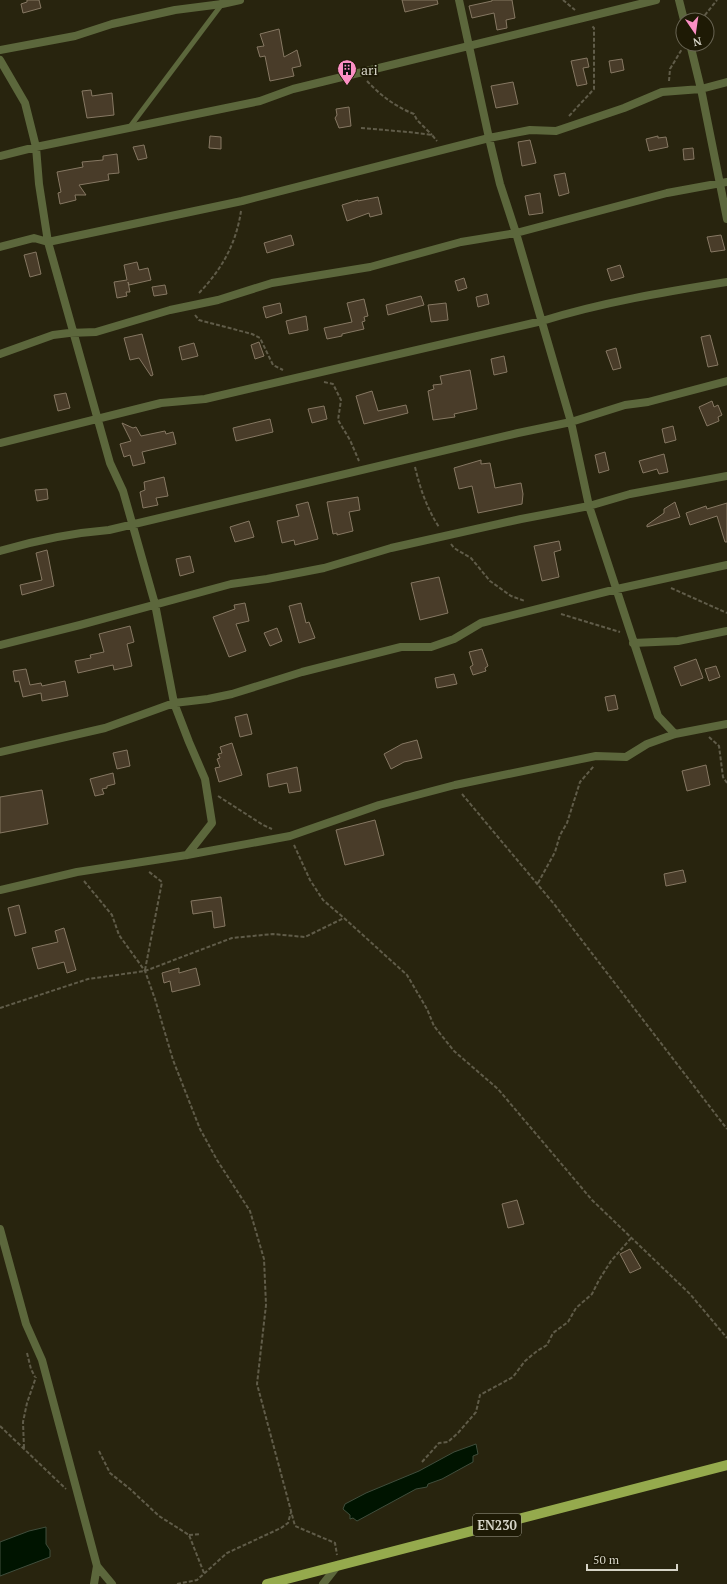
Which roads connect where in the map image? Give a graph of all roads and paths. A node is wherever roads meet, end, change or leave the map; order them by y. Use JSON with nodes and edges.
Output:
{"nodes":[{"id":1,"x":240,"y":0,"type":"edge"},
{"id":2,"x":459,"y":0,"type":"edge"},
{"id":3,"x":563,"y":0,"type":"edge"},
{"id":4,"x":656,"y":0,"type":"edge"},
{"id":5,"x":679,"y":0,"type":"edge"},
{"id":6,"x":717,"y":0,"type":"edge"},
{"id":7,"x":222,"y":2,"type":"edge"},
{"id":8,"x":682,"y":12,"type":"edge"},
{"id":9,"x":707,"y":12,"type":"edge"},
{"id":10,"x":583,"y":18,"type":"junction"},
{"id":11,"x":469,"y":46,"type":"junction"},
{"id":12,"x":0,"y":50,"type":"edge"},
{"id":13,"x":680,"y":52,"type":"edge"},
{"id":14,"x":692,"y":52,"type":"edge"},
{"id":15,"x":0,"y":60,"type":"edge"},
{"id":16,"x":360,"y":73,"type":"junction"},
{"id":17,"x":727,"y":82,"type":"edge"},
{"id":18,"x":701,"y":89,"type":"junction"},
{"id":19,"x":662,"y":92,"type":"junction"},
{"id":20,"x":129,"y":128,"type":"junction"},
{"id":21,"x":361,"y":128,"type":"dead end"},
{"id":22,"x":556,"y":131,"type":"junction"},
{"id":23,"x":432,"y":135,"type":"junction"},
{"id":24,"x":489,"y":138,"type":"junction"},
{"id":25,"x":36,"y":147,"type":"junction"},
{"id":26,"x":444,"y":150,"type":"junction"},
{"id":27,"x":0,"y":156,"type":"edge"},
{"id":28,"x":724,"y":183,"type":"edge"},
{"id":29,"x":242,"y":201,"type":"junction"},
{"id":30,"x":727,"y":219,"type":"edge"},
{"id":31,"x":516,"y":233,"type":"junction"},
{"id":32,"x":48,"y":242,"type":"junction"},
{"id":33,"x":0,"y":247,"type":"edge"},
{"id":34,"x":727,"y":282,"type":"edge"},
{"id":35,"x":187,"y":307,"type":"junction"},
{"id":36,"x":542,"y":321,"type":"junction"},
{"id":37,"x":73,"y":333,"type":"junction"},
{"id":38,"x":0,"y":354,"type":"edge"},
{"id":39,"x":727,"y":381,"type":"edge"},
{"id":40,"x":97,"y":418,"type":"junction"},
{"id":41,"x":571,"y":422,"type":"junction"},
{"id":42,"x":0,"y":443,"type":"edge"},
{"id":43,"x":413,"y":458,"type":"junction"},
{"id":44,"x":727,"y":476,"type":"edge"},
{"id":45,"x":588,"y":506,"type":"junction"},
{"id":46,"x":132,"y":525,"type":"junction"},
{"id":47,"x":444,"y":536,"type":"junction"},
{"id":48,"x":0,"y":551,"type":"edge"},
{"id":49,"x":727,"y":565,"type":"edge"},
{"id":50,"x":656,"y":580,"type":"junction"},
{"id":51,"x":617,"y":589,"type":"junction"},
{"id":52,"x":154,"y":604,"type":"junction"},
{"id":53,"x":542,"y":608,"type":"junction"},
{"id":54,"x":727,"y":613,"type":"edge"},
{"id":55,"x":727,"y":631,"type":"edge"},
{"id":56,"x":633,"y":643,"type":"junction"},
{"id":57,"x":0,"y":645,"type":"edge"},
{"id":58,"x":174,"y":703,"type":"junction"},
{"id":59,"x":727,"y":724,"type":"edge"},
{"id":60,"x":701,"y":730,"type":"junction"},
{"id":61,"x":675,"y":734,"type":"junction"},
{"id":62,"x":0,"y":752,"type":"edge"},
{"id":63,"x":603,"y":756,"type":"junction"},
{"id":64,"x":205,"y":779,"type":"junction"},
{"id":65,"x":727,"y":783,"type":"edge"},
{"id":66,"x":455,"y":785,"type":"junction"},
{"id":67,"x":290,"y":836,"type":"junction"},
{"id":68,"x":187,"y":855,"type":"junction"},
{"id":69,"x":138,"y":863,"type":"junction"},
{"id":70,"x":77,"y":872,"type":"junction"},
{"id":71,"x":538,"y":883,"type":"junction"},
{"id":72,"x":0,"y":890,"type":"edge"},
{"id":73,"x":344,"y":918,"type":"junction"},
{"id":74,"x":145,"y":971,"type":"junction"},
{"id":75,"x":0,"y":1008,"type":"edge"},
{"id":76,"x":727,"y":1129,"type":"edge"},
{"id":77,"x":0,"y":1228,"type":"edge"},
{"id":78,"x":632,"y":1237,"type":"junction"},
{"id":79,"x":727,"y":1338,"type":"edge"},
{"id":80,"x":42,"y":1360,"type":"junction"},
{"id":81,"x":0,"y":1426,"type":"edge"},
{"id":82,"x":24,"y":1449,"type":"junction"},
{"id":83,"x":99,"y":1451,"type":"dead end"},
{"id":84,"x":422,"y":1462,"type":"dead end"},
{"id":85,"x":727,"y":1465,"type":"edge"},
{"id":86,"x":79,"y":1501,"type":"junction"},
{"id":87,"x":291,"y":1511,"type":"junction"},
{"id":88,"x":201,"y":1534,"type":"dead end"},
{"id":89,"x":189,"y":1535,"type":"junction"},
{"id":90,"x":338,"y":1565,"type":"junction"},
{"id":91,"x":97,"y":1566,"type":"junction"},
{"id":92,"x":204,"y":1573,"type":"junction"},
{"id":93,"x":94,"y":1584,"type":"edge"},
{"id":94,"x":112,"y":1584,"type":"edge"},
{"id":95,"x":177,"y":1584,"type":"edge"},
{"id":96,"x":267,"y":1584,"type":"edge"},
{"id":97,"x":323,"y":1584,"type":"edge"}],
"edges":[{"from":1,"to":7,"type":"street"},
{"from":2,"to":11,"type":"street"},
{"from":3,"to":10,"type":"path"},
{"from":4,"to":10,"type":"street"},
{"from":5,"to":8,"type":"street"},
{"from":6,"to":9,"type":"path"},
{"from":7,"to":12,"type":"street"},
{"from":7,"to":20,"type":"lane"},
{"from":10,"to":11,"type":"street"},
{"from":10,"to":22,"type":"path"},
{"from":11,"to":16,"type":"street"},
{"from":11,"to":24,"type":"street"},
{"from":13,"to":19,"type":"path"},
{"from":14,"to":18,"type":"street"},
{"from":15,"to":25,"type":"street"},
{"from":16,"to":20,"type":"street"},
{"from":16,"to":23,"type":"path"},
{"from":17,"to":18,"type":"street"},
{"from":18,"to":19,"type":"street"},
{"from":18,"to":28,"type":"street"},
{"from":19,"to":22,"type":"street"},
{"from":20,"to":25,"type":"street"},
{"from":21,"to":23,"type":"path"},
{"from":22,"to":24,"type":"street"},
{"from":23,"to":26,"type":"path"},
{"from":24,"to":26,"type":"street"},
{"from":24,"to":31,"type":"street"},
{"from":25,"to":27,"type":"street"},
{"from":25,"to":32,"type":"street"},
{"from":26,"to":29,"type":"street"},
{"from":28,"to":30,"type":"street"},
{"from":28,"to":31,"type":"street"},
{"from":29,"to":32,"type":"street"},
{"from":29,"to":35,"type":"path"},
{"from":31,"to":35,"type":"street"},
{"from":31,"to":36,"type":"street"},
{"from":32,"to":33,"type":"street"},
{"from":32,"to":37,"type":"street"},
{"from":34,"to":36,"type":"street"},
{"from":35,"to":37,"type":"street"},
{"from":36,"to":40,"type":"street"},
{"from":36,"to":41,"type":"street"},
{"from":37,"to":38,"type":"street"},
{"from":37,"to":40,"type":"street"},
{"from":39,"to":41,"type":"street"},
{"from":40,"to":42,"type":"street"},
{"from":40,"to":46,"type":"street"},
{"from":41,"to":43,"type":"street"},
{"from":41,"to":45,"type":"street"},
{"from":43,"to":46,"type":"street"},
{"from":43,"to":47,"type":"path"},
{"from":44,"to":45,"type":"street"},
{"from":45,"to":47,"type":"street"},
{"from":45,"to":51,"type":"street"},
{"from":46,"to":48,"type":"street"},
{"from":46,"to":52,"type":"street"},
{"from":47,"to":52,"type":"street"},
{"from":47,"to":53,"type":"path"},
{"from":49,"to":50,"type":"street"},
{"from":50,"to":51,"type":"street"},
{"from":50,"to":54,"type":"path"},
{"from":51,"to":53,"type":"street"},
{"from":51,"to":56,"type":"street"},
{"from":52,"to":57,"type":"street"},
{"from":52,"to":58,"type":"street"},
{"from":53,"to":56,"type":"path"},
{"from":53,"to":58,"type":"street"},
{"from":55,"to":56,"type":"street"},
{"from":56,"to":61,"type":"street"},
{"from":58,"to":62,"type":"street"},
{"from":58,"to":64,"type":"street"},
{"from":59,"to":60,"type":"street"},
{"from":60,"to":61,"type":"street"},
{"from":60,"to":65,"type":"path"},
{"from":61,"to":63,"type":"street"},
{"from":63,"to":66,"type":"street"},
{"from":63,"to":71,"type":"path"},
{"from":64,"to":67,"type":"path"},
{"from":64,"to":68,"type":"street"},
{"from":66,"to":67,"type":"street"},
{"from":66,"to":71,"type":"path"},
{"from":67,"to":68,"type":"street"},
{"from":67,"to":73,"type":"path"},
{"from":68,"to":69,"type":"street"},
{"from":69,"to":70,"type":"street"},
{"from":69,"to":74,"type":"path"},
{"from":70,"to":72,"type":"street"},
{"from":70,"to":74,"type":"path"},
{"from":71,"to":76,"type":"path"},
{"from":73,"to":74,"type":"path"},
{"from":73,"to":78,"type":"path"},
{"from":74,"to":75,"type":"path"},
{"from":74,"to":87,"type":"path"},
{"from":77,"to":80,"type":"street"},
{"from":78,"to":79,"type":"path"},
{"from":78,"to":84,"type":"path"},
{"from":80,"to":82,"type":"path"},
{"from":80,"to":86,"type":"street"},
{"from":81,"to":82,"type":"path"},
{"from":82,"to":86,"type":"path"},
{"from":83,"to":89,"type":"path"},
{"from":85,"to":90,"type":"main road","number":"EN230"},
{"from":86,"to":91,"type":"street"},
{"from":87,"to":90,"type":"path"},
{"from":87,"to":92,"type":"path"},
{"from":88,"to":89,"type":"path"},
{"from":89,"to":92,"type":"path"},
{"from":90,"to":96,"type":"main road","number":"EN230"},
{"from":90,"to":97,"type":"street"},
{"from":91,"to":93,"type":"street"},
{"from":91,"to":94,"type":"street"},
{"from":92,"to":95,"type":"path"}]}
